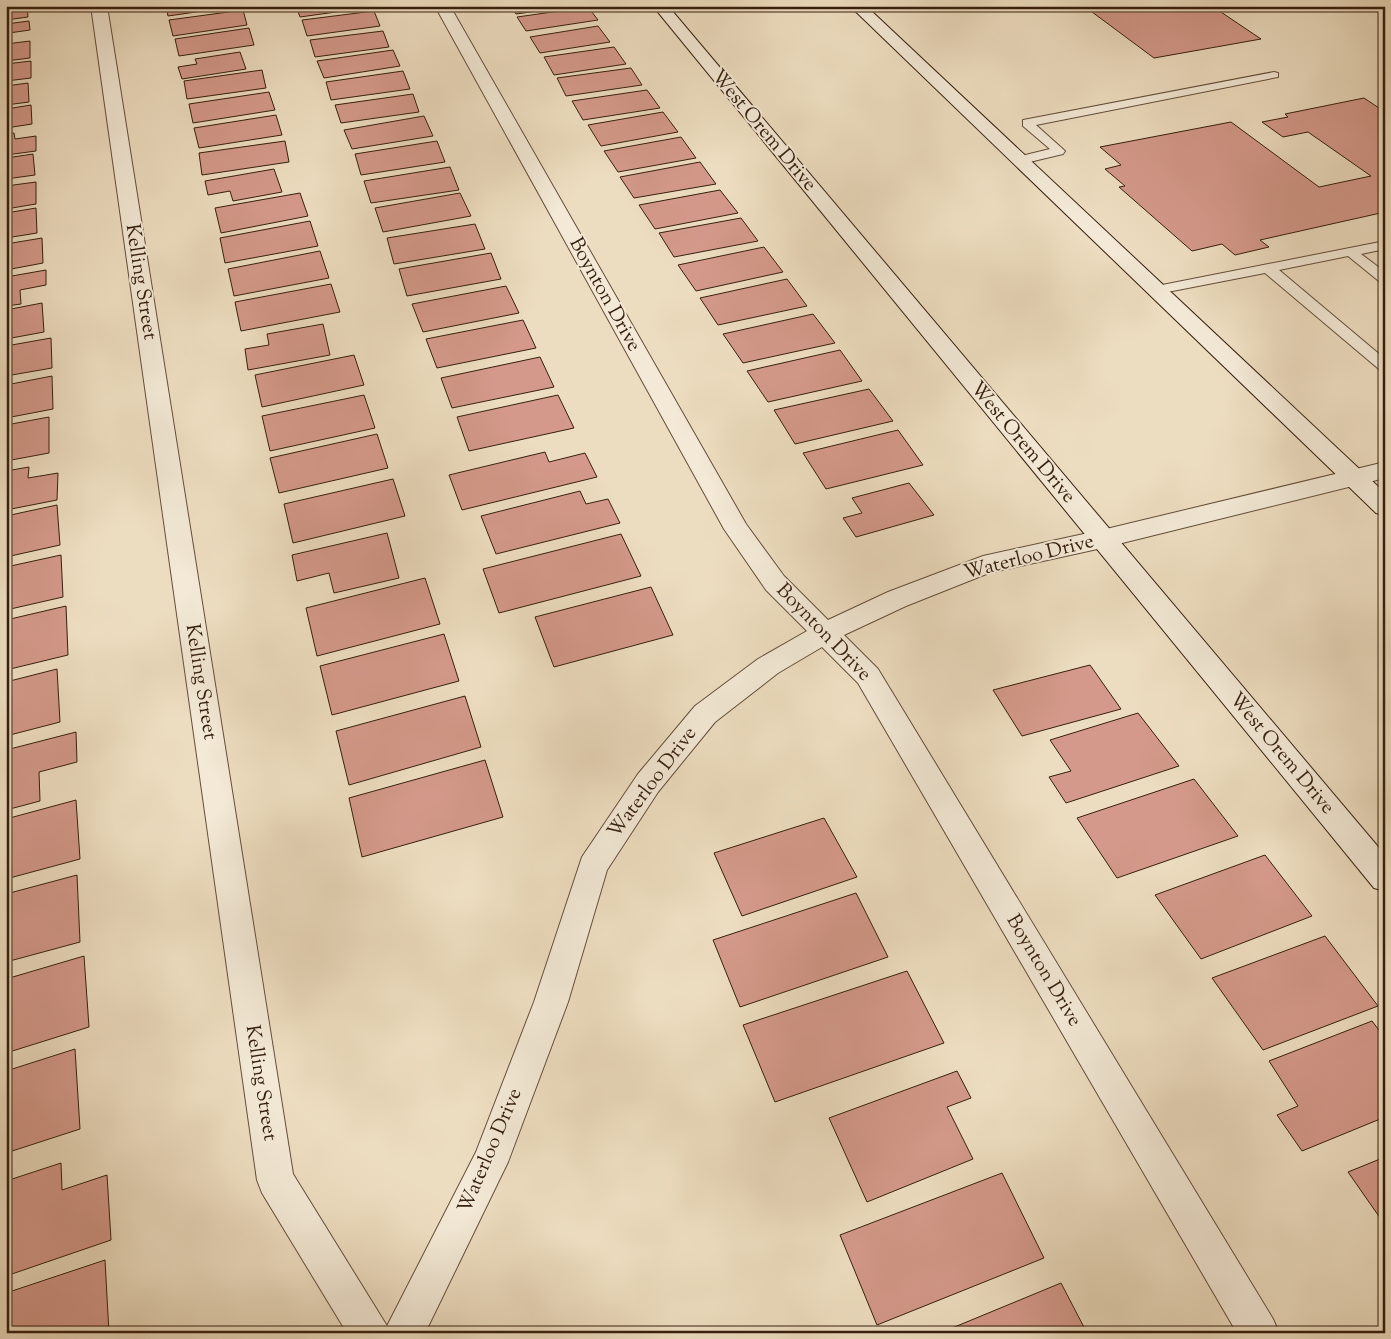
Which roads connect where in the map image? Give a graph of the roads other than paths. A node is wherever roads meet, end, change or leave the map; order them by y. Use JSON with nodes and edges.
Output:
{"nodes":[{"id":1,"x":99,"y":6,"type":"edge"},
{"id":2,"x":442,"y":6,"type":"edge"},
{"id":3,"x":660,"y":6,"type":"edge"},
{"id":4,"x":856,"y":6,"type":"edge"},
{"id":5,"x":1274,"y":75,"type":"dead end"},
{"id":6,"x":1021,"y":160,"type":"junction"},
{"id":7,"x":1385,"y":245,"type":"edge"},
{"id":8,"x":1350,"y":252,"type":"junction"},
{"id":9,"x":1269,"y":269,"type":"junction"},
{"id":10,"x":1385,"y":279,"type":"edge"},
{"id":11,"x":1157,"y":290,"type":"junction"},
{"id":12,"x":1385,"y":367,"type":"edge"},
{"id":13,"x":1385,"y":470,"type":"edge"},
{"id":14,"x":1353,"y":478,"type":"junction"},
{"id":15,"x":1385,"y":507,"type":"edge"},
{"id":16,"x":1102,"y":539,"type":"junction"},
{"id":17,"x":826,"y":632,"type":"junction"},
{"id":18,"x":1385,"y":878,"type":"edge"},
{"id":19,"x":370,"y":1333,"type":"edge"},
{"id":20,"x":404,"y":1333,"type":"edge"},
{"id":21,"x":1259,"y":1333,"type":"edge"}],
"edges":[{"from":1,"to":19,"type":"street","name":"Kelling Street"},
{"from":2,"to":17,"type":"street","name":"Boynton Drive"},
{"from":3,"to":16,"type":"street","name":"West Orem Drive"},
{"from":4,"to":6,"type":"street"},
{"from":5,"to":6,"type":"lane"},
{"from":6,"to":11,"type":"street"},
{"from":7,"to":8,"type":"lane"},
{"from":8,"to":9,"type":"lane"},
{"from":8,"to":10,"type":"lane"},
{"from":9,"to":11,"type":"lane"},
{"from":9,"to":12,"type":"lane"},
{"from":11,"to":14,"type":"street"},
{"from":13,"to":14,"type":"street","name":"Waterloo Drive"},
{"from":14,"to":15,"type":"street"},
{"from":14,"to":16,"type":"street","name":"Waterloo Drive"},
{"from":16,"to":17,"type":"street","name":"Waterloo Drive"},
{"from":16,"to":18,"type":"street","name":"West Orem Drive"},
{"from":17,"to":20,"type":"street","name":"Waterloo Drive"},
{"from":17,"to":21,"type":"street","name":"Boynton Drive"}]}
